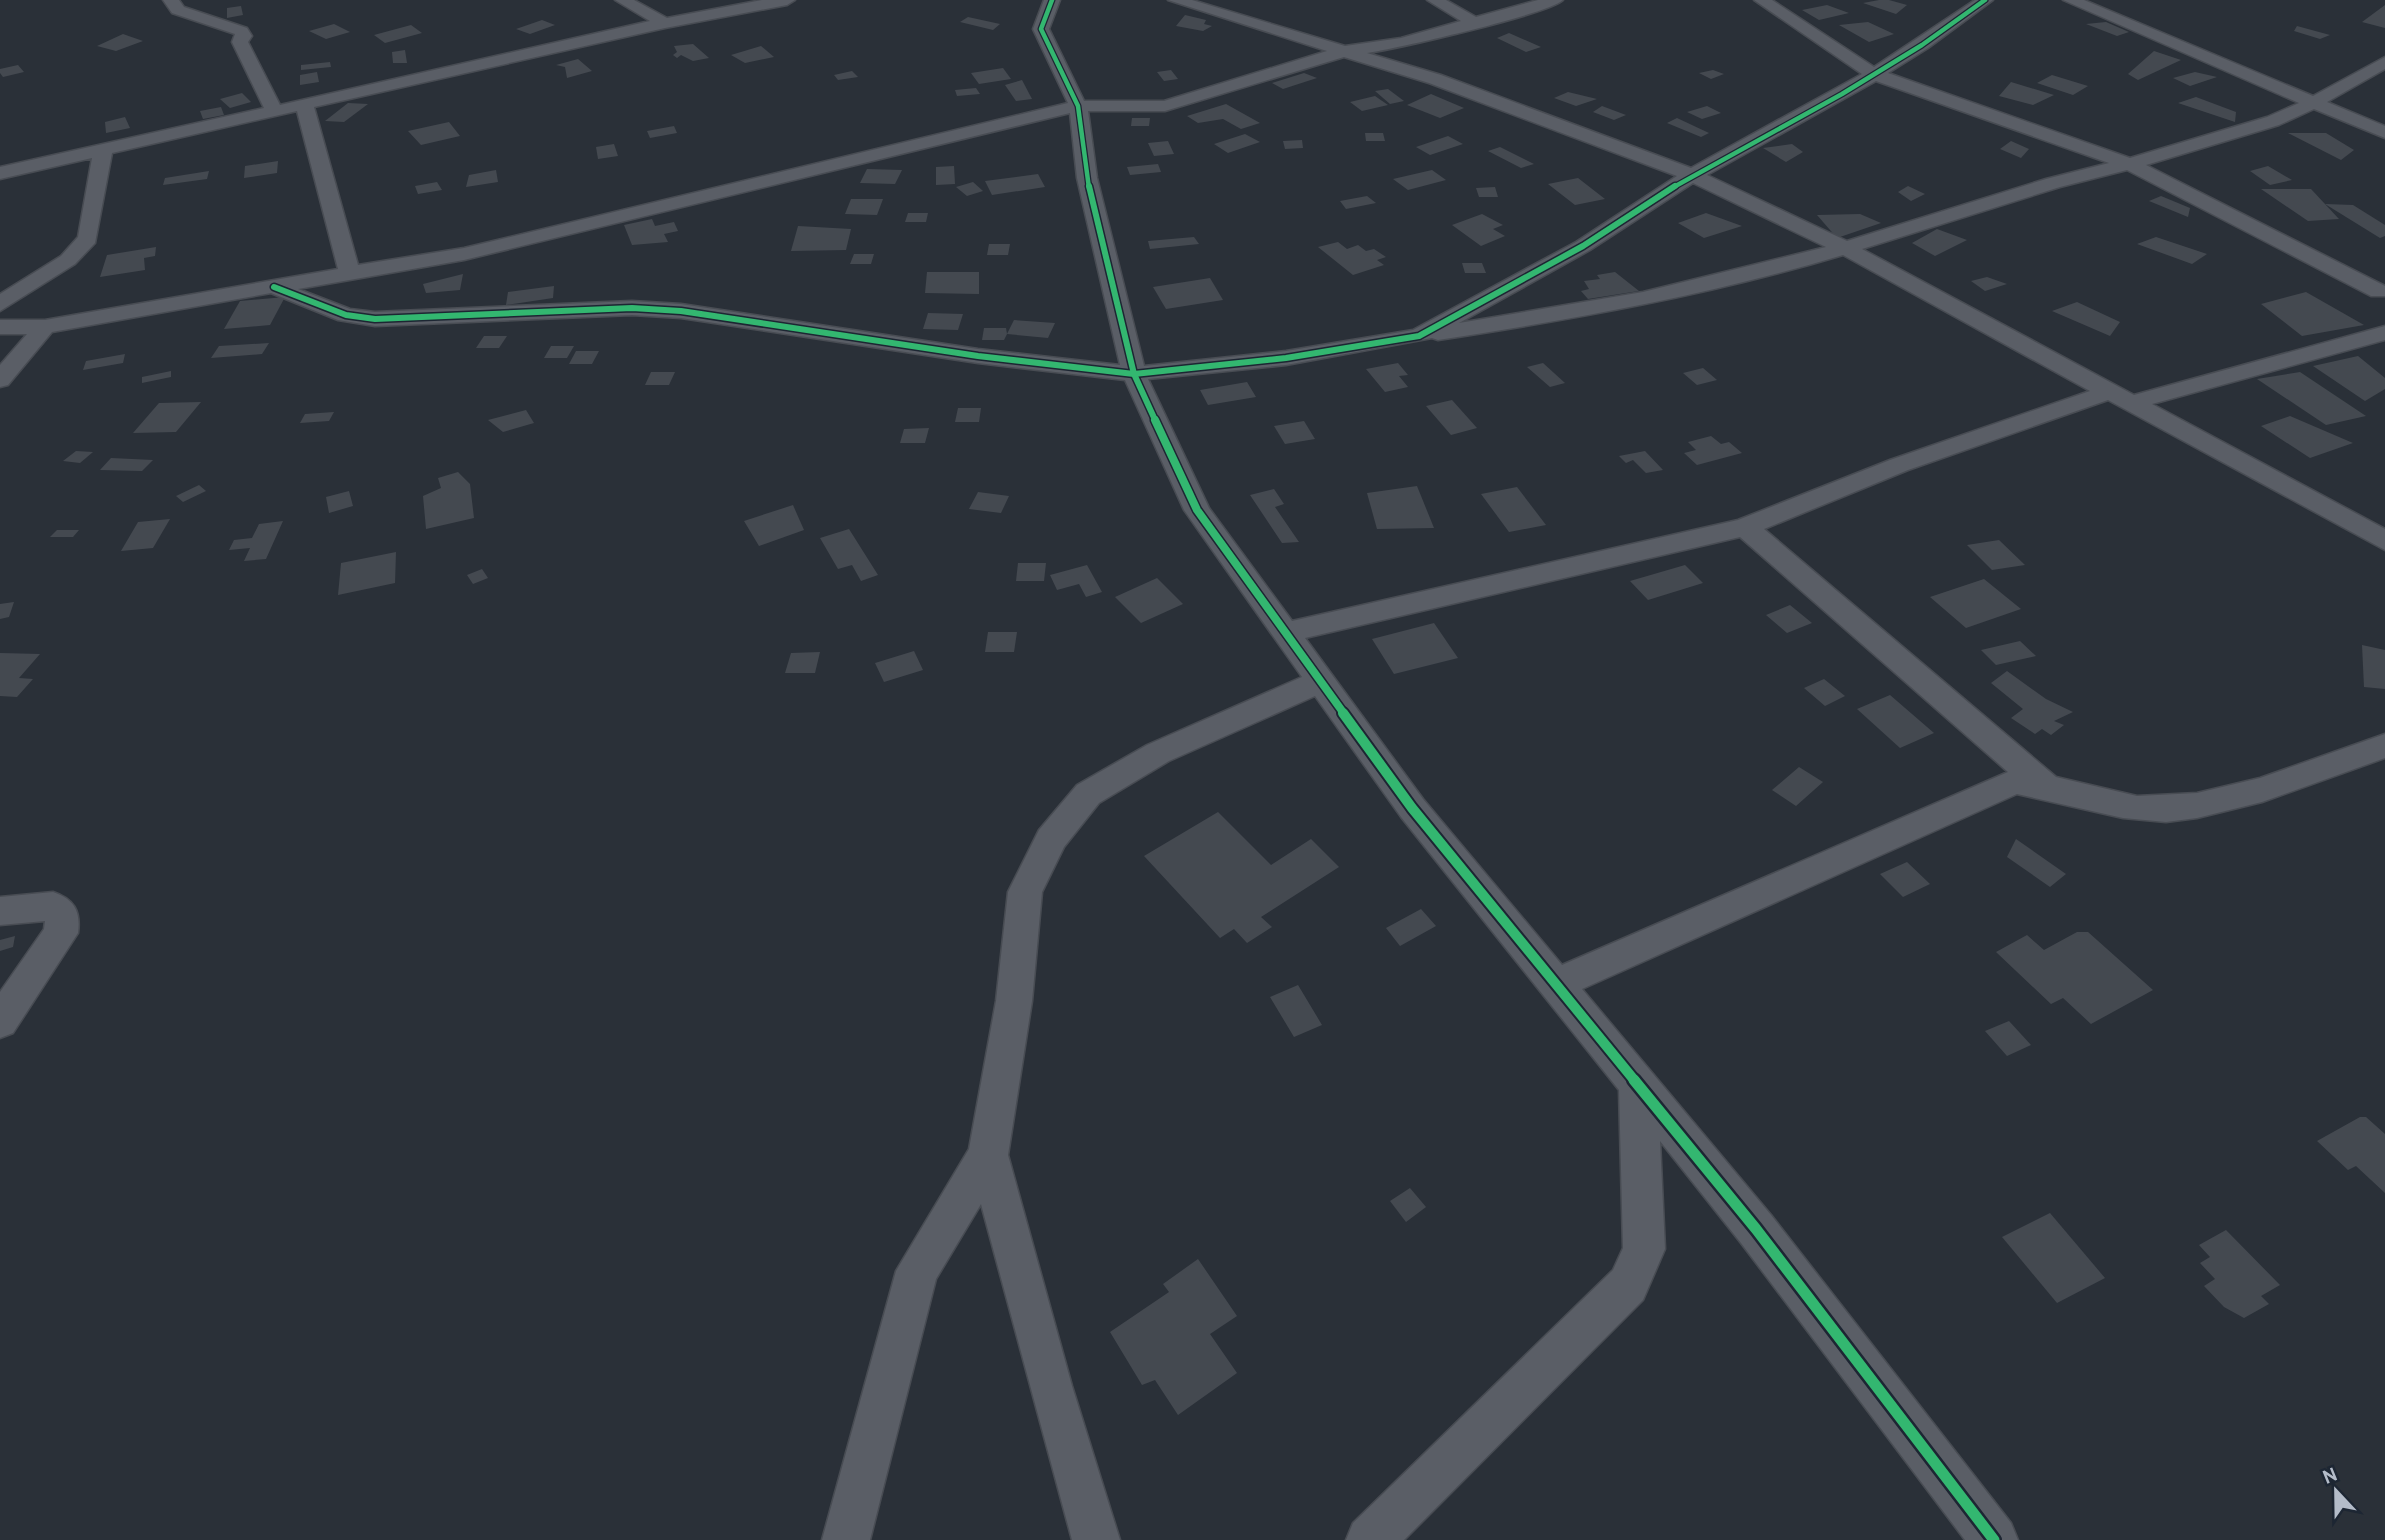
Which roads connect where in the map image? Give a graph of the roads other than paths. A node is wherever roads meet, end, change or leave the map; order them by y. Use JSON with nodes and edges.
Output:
{"nodes":[{"id":1,"x":171,"y":0,"type":"edge"},
{"id":2,"x":623,"y":0,"type":"edge"},
{"id":3,"x":787,"y":0,"type":"edge"},
{"id":4,"x":1052,"y":0,"type":"edge"},
{"id":5,"x":1176,"y":0,"type":"edge"},
{"id":6,"x":1435,"y":0,"type":"edge"},
{"id":7,"x":1555,"y":0,"type":"edge"},
{"id":8,"x":1762,"y":0,"type":"edge"},
{"id":9,"x":1985,"y":0,"type":"edge"},
{"id":10,"x":2071,"y":0,"type":"edge"},
{"id":11,"x":666,"y":23,"type":"junction"},
{"id":12,"x":1477,"y":24,"type":"junction"},
{"id":13,"x":1345,"y":51,"type":"junction"},
{"id":14,"x":2385,"y":62,"type":"edge"},
{"id":15,"x":1873,"y":74,"type":"junction"},
{"id":16,"x":2315,"y":102,"type":"junction"},
{"id":17,"x":304,"y":104,"type":"junction"},
{"id":18,"x":1078,"y":106,"type":"junction"},
{"id":19,"x":274,"y":111,"type":"junction"},
{"id":20,"x":2385,"y":133,"type":"edge"},
{"id":21,"x":103,"y":150,"type":"junction"},
{"id":22,"x":2129,"y":164,"type":"junction"},
{"id":23,"x":0,"y":173,"type":"edge"},
{"id":24,"x":1692,"y":175,"type":"junction"},
{"id":25,"x":1845,"y":248,"type":"junction"},
{"id":26,"x":350,"y":273,"type":"junction"},
{"id":27,"x":274,"y":287,"type":"junction"},
{"id":28,"x":2383,"y":291,"type":"edge"},
{"id":29,"x":0,"y":304,"type":"edge"},
{"id":30,"x":0,"y":327,"type":"edge"},
{"id":31,"x":45,"y":327,"type":"junction"},
{"id":32,"x":2385,"y":333,"type":"edge"},
{"id":33,"x":1419,"y":336,"type":"junction"},
{"id":34,"x":1135,"y":374,"type":"junction"},
{"id":35,"x":0,"y":380,"type":"edge"},
{"id":36,"x":2121,"y":397,"type":"junction"},
{"id":37,"x":1745,"y":527,"type":"junction"},
{"id":38,"x":2385,"y":541,"type":"edge"},
{"id":39,"x":1284,"y":634,"type":"junction"},
{"id":40,"x":1318,"y":682,"type":"junction"},
{"id":41,"x":2385,"y":746,"type":"edge"},
{"id":42,"x":2045,"y":786,"type":"junction"},
{"id":43,"x":0,"y":911,"type":"edge"},
{"id":44,"x":1557,"y":984,"type":"junction"},
{"id":45,"x":0,"y":1022,"type":"edge"},
{"id":46,"x":1638,"y":1086,"type":"junction"},
{"id":47,"x":988,"y":1155,"type":"junction"},
{"id":48,"x":846,"y":1540,"type":"edge"},
{"id":49,"x":1097,"y":1540,"type":"edge"},
{"id":50,"x":1370,"y":1540,"type":"edge"},
{"id":51,"x":1994,"y":1540,"type":"edge"}],
"edges":[{"from":1,"to":19,"type":"street"},
{"from":2,"to":11,"type":"street"},
{"from":3,"to":11,"type":"street"},
{"from":4,"to":18,"type":"street"},
{"from":5,"to":13,"type":"street"},
{"from":6,"to":12,"type":"street"},
{"from":7,"to":12,"type":"street"},
{"from":8,"to":15,"type":"street"},
{"from":9,"to":15,"type":"street"},
{"from":10,"to":16,"type":"street"},
{"from":11,"to":17,"type":"street"},
{"from":12,"to":13,"type":"street"},
{"from":13,"to":18,"type":"street"},
{"from":13,"to":24,"type":"street"},
{"from":14,"to":16,"type":"street"},
{"from":15,"to":22,"type":"street"},
{"from":15,"to":24,"type":"street"},
{"from":16,"to":20,"type":"street"},
{"from":16,"to":22,"type":"street"},
{"from":17,"to":19,"type":"street"},
{"from":17,"to":26,"type":"street"},
{"from":18,"to":26,"type":"street"},
{"from":18,"to":34,"type":"street"},
{"from":19,"to":21,"type":"street"},
{"from":21,"to":23,"type":"street"},
{"from":21,"to":29,"type":"street"},
{"from":22,"to":25,"type":"street"},
{"from":22,"to":28,"type":"street"},
{"from":24,"to":25,"type":"street"},
{"from":24,"to":33,"type":"street"},
{"from":25,"to":33,"type":"street"},
{"from":25,"to":36,"type":"street"},
{"from":26,"to":27,"type":"street"},
{"from":27,"to":31,"type":"street"},
{"from":27,"to":34,"type":"street"},
{"from":30,"to":31,"type":"street"},
{"from":31,"to":35,"type":"street"},
{"from":32,"to":36,"type":"street"},
{"from":33,"to":34,"type":"street"},
{"from":34,"to":39,"type":"street"},
{"from":36,"to":37,"type":"street"},
{"from":36,"to":38,"type":"street"},
{"from":37,"to":39,"type":"street"},
{"from":37,"to":42,"type":"street"},
{"from":39,"to":40,"type":"street"},
{"from":40,"to":44,"type":"street"},
{"from":40,"to":47,"type":"street"},
{"from":41,"to":42,"type":"street"},
{"from":42,"to":44,"type":"street"},
{"from":43,"to":45,"type":"street"},
{"from":44,"to":46,"type":"street"},
{"from":46,"to":50,"type":"street"},
{"from":46,"to":51,"type":"street"},
{"from":47,"to":48,"type":"street"},
{"from":47,"to":49,"type":"street"}]}
